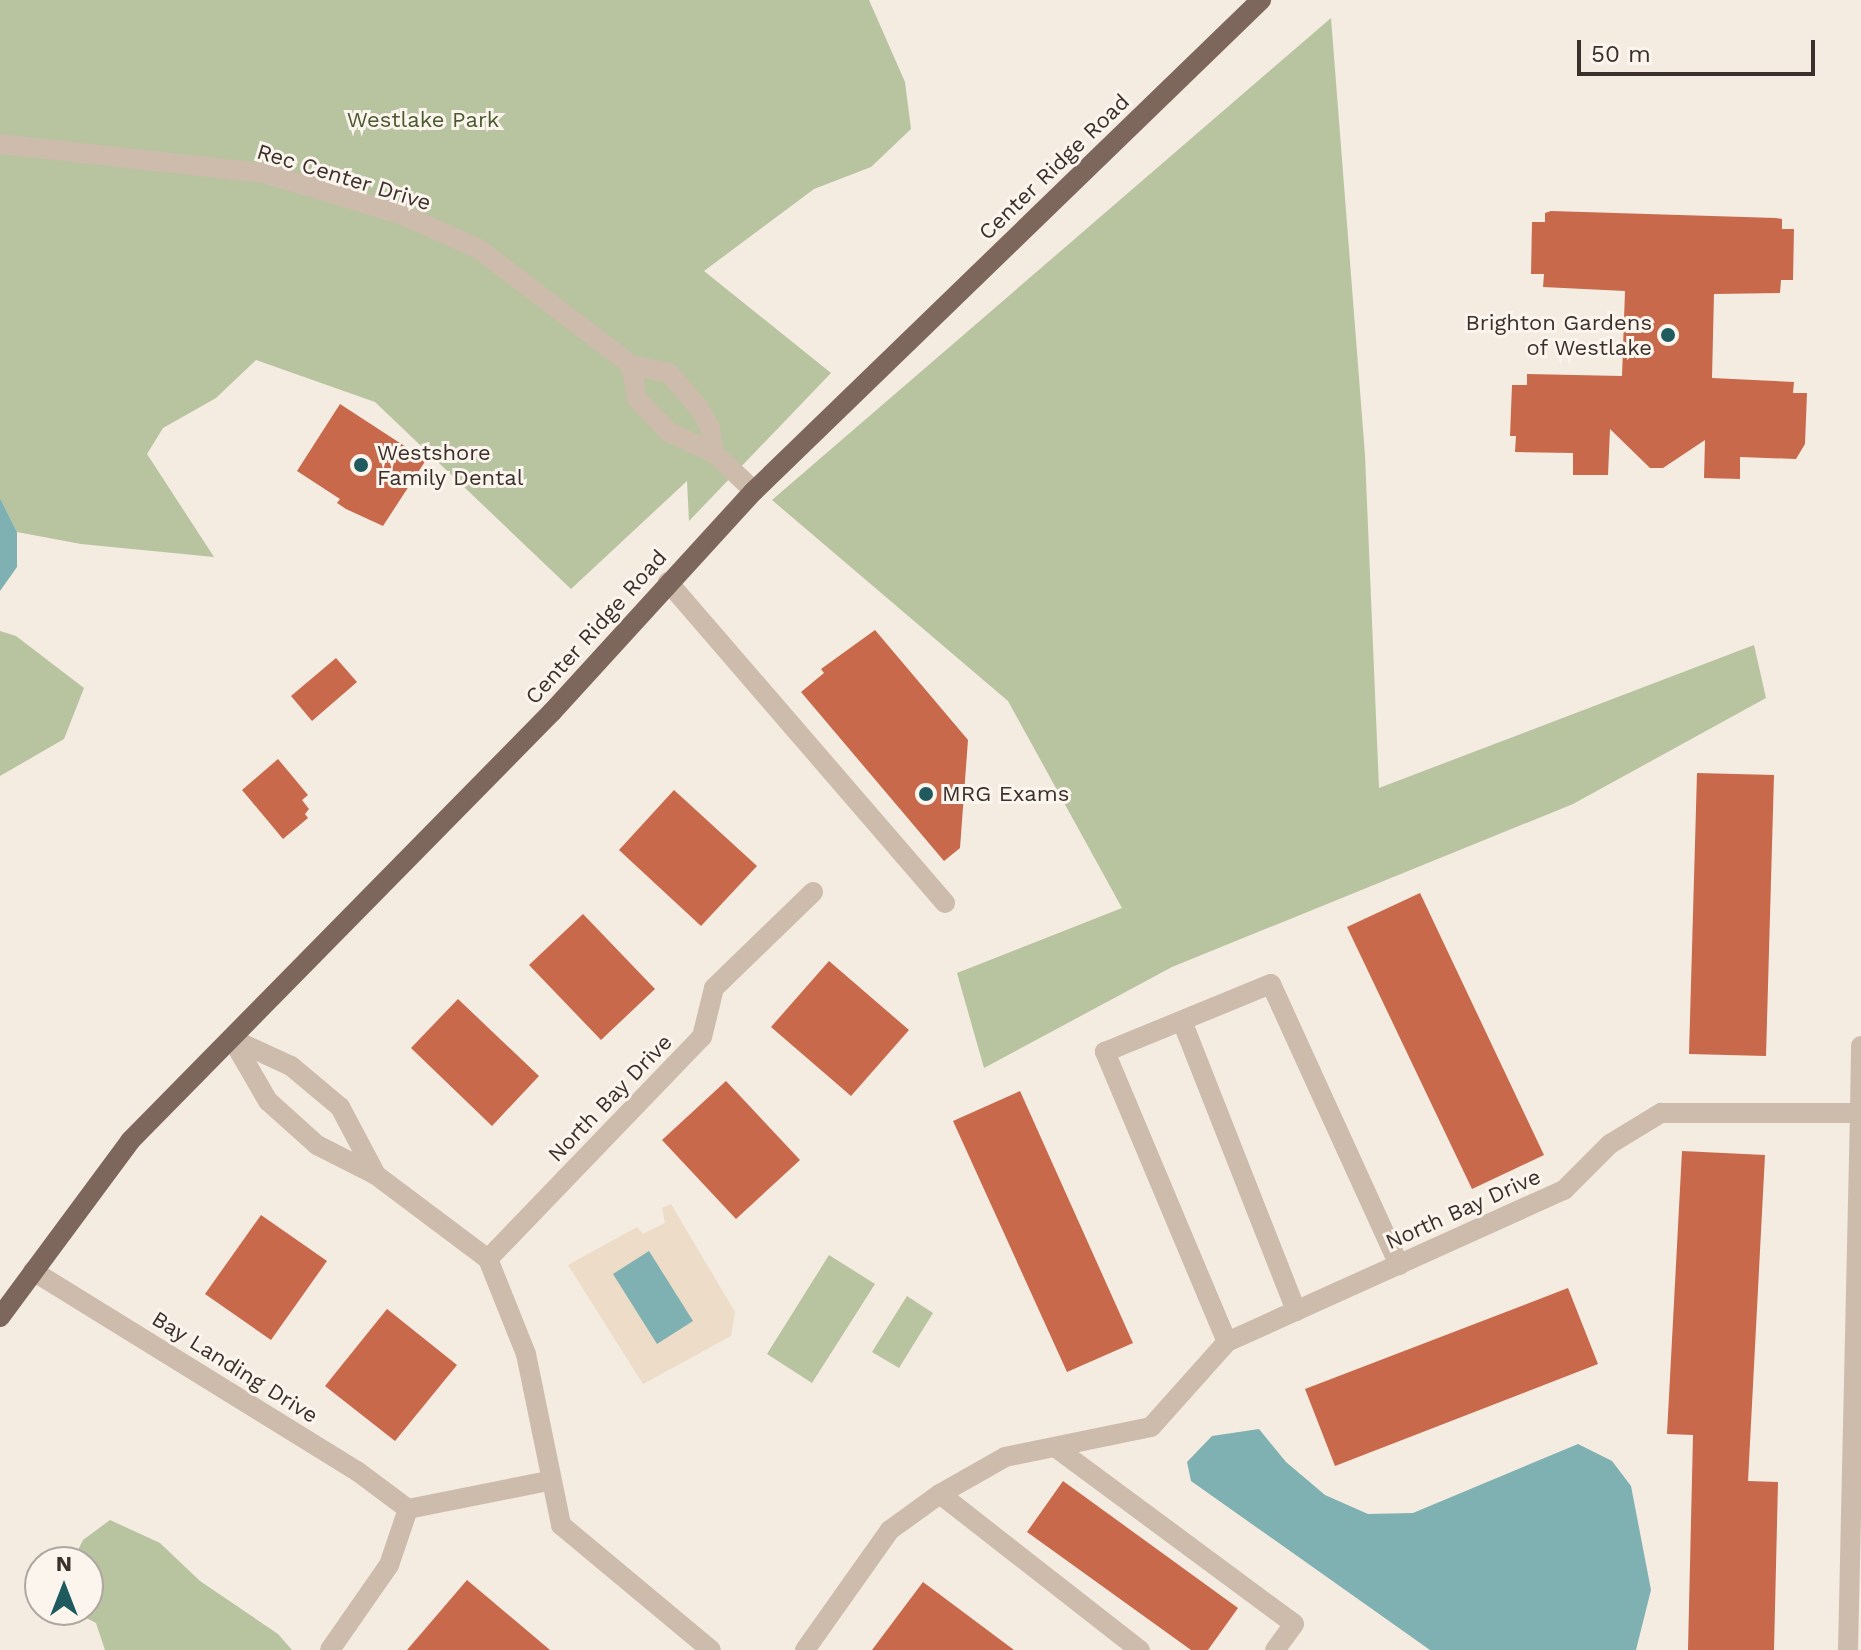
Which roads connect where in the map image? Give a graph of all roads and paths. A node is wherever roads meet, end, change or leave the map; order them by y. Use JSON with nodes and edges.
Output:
{"nodes":[{"id":1,"x":1261,"y":0,"type":"edge"},
{"id":2,"x":0,"y":144,"type":"edge"},
{"id":3,"x":631,"y":365,"type":"junction"},
{"id":4,"x":714,"y":453,"type":"junction"},
{"id":5,"x":754,"y":491,"type":"junction"},
{"id":6,"x":668,"y":582,"type":"junction"},
{"id":7,"x":813,"y":892,"type":"dead end"},
{"id":8,"x":945,"y":903,"type":"dead end"},
{"id":9,"x":1182,"y":1021,"type":"junction"},
{"id":10,"x":232,"y":1039,"type":"junction"},
{"id":11,"x":1861,"y":1046,"type":"edge"},
{"id":12,"x":1860,"y":1113,"type":"edge"},
{"id":13,"x":376,"y":1175,"type":"junction"},
{"id":14,"x":488,"y":1259,"type":"junction"},
{"id":15,"x":1399,"y":1265,"type":"junction"},
{"id":16,"x":33,"y":1271,"type":"junction"},
{"id":17,"x":1296,"y":1311,"type":"junction"},
{"id":18,"x":0,"y":1317,"type":"edge"},
{"id":19,"x":1227,"y":1342,"type":"junction"},
{"id":20,"x":1055,"y":1447,"type":"junction"},
{"id":21,"x":548,"y":1481,"type":"junction"},
{"id":22,"x":940,"y":1494,"type":"junction"},
{"id":23,"x":408,"y":1509,"type":"junction"},
{"id":24,"x":330,"y":1650,"type":"edge"},
{"id":25,"x":711,"y":1650,"type":"edge"},
{"id":26,"x":805,"y":1650,"type":"edge"},
{"id":27,"x":1140,"y":1650,"type":"edge"},
{"id":28,"x":1275,"y":1650,"type":"edge"},
{"id":29,"x":1848,"y":1650,"type":"edge"}],
"edges":[{"from":1,"to":5,"type":"main road","name":"Center Ridge Road"},
{"from":2,"to":3,"type":"street","name":"Rec Center Drive"},
{"from":3,"to":4,"type":"street"},
{"from":3,"to":4,"type":"street","name":"Rec Center Drive"},
{"from":4,"to":5,"type":"street"},
{"from":5,"to":6,"type":"main road","name":"Center Ridge Road"},
{"from":6,"to":8,"type":"street"},
{"from":6,"to":10,"type":"main road","name":"Center Ridge Road"},
{"from":7,"to":14,"type":"street","name":"North Bay Drive"},
{"from":9,"to":15,"type":"street"},
{"from":9,"to":17,"type":"street"},
{"from":9,"to":19,"type":"street"},
{"from":10,"to":13,"type":"street"},
{"from":10,"to":13,"type":"street"},
{"from":10,"to":16,"type":"main road","name":"Center Ridge Road"},
{"from":11,"to":12,"type":"street"},
{"from":12,"to":15,"type":"street","name":"North Bay Drive"},
{"from":12,"to":29,"type":"street"},
{"from":13,"to":14,"type":"street"},
{"from":14,"to":21,"type":"street"},
{"from":15,"to":17,"type":"street","name":"North Bay Drive"},
{"from":16,"to":18,"type":"main road","name":"Center Ridge Road"},
{"from":16,"to":23,"type":"street","name":"Bay Landing Drive"},
{"from":17,"to":19,"type":"street","name":"North Bay Drive"},
{"from":19,"to":20,"type":"street","name":"North Bay Drive"},
{"from":20,"to":22,"type":"street","name":"North Bay Drive"},
{"from":20,"to":28,"type":"street"},
{"from":21,"to":23,"type":"street"},
{"from":21,"to":25,"type":"street"},
{"from":22,"to":26,"type":"street","name":"North Bay Drive"},
{"from":22,"to":27,"type":"street"},
{"from":23,"to":24,"type":"street"}]}
